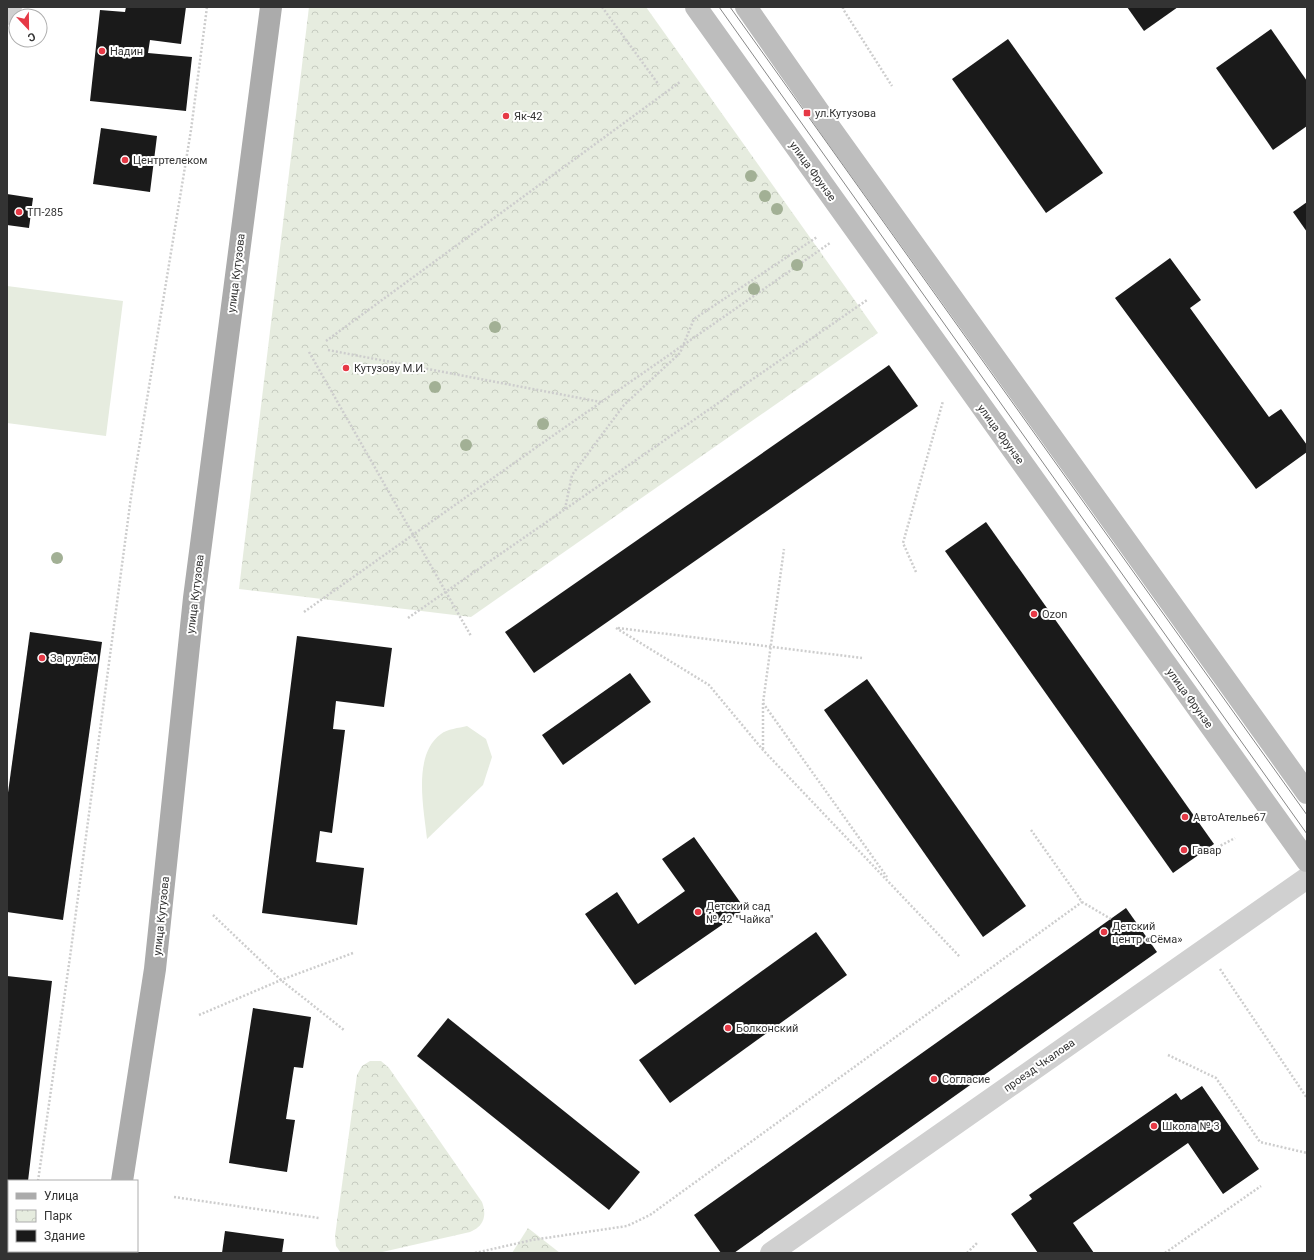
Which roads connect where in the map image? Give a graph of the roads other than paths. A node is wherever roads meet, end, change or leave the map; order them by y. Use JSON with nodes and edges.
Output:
{"nodes":[{"id":1,"x":11,"y":7,"type":"edge"},
{"id":2,"x":271,"y":7,"type":"edge"},
{"id":3,"x":696,"y":7,"type":"edge"},
{"id":4,"x":746,"y":7,"type":"edge"},
{"id":5,"x":7,"y":14,"type":"edge"},
{"id":6,"x":1307,"y":793,"type":"edge"},
{"id":7,"x":1307,"y":861,"type":"edge"},
{"id":8,"x":1307,"y":878,"type":"edge"},
{"id":9,"x":122,"y":1180,"type":"edge"},
{"id":10,"x":771,"y":1253,"type":"edge"}],
"edges":[{"from":1,"to":5,"type":"street"},
{"from":2,"to":9,"type":"main road","name":"улица Кутузова"},
{"from":3,"to":7,"type":"main road","name":"улица Фрунзе"},
{"from":4,"to":6,"type":"main road"},
{"from":8,"to":10,"type":"street","name":"проезд Чкалова"}]}
